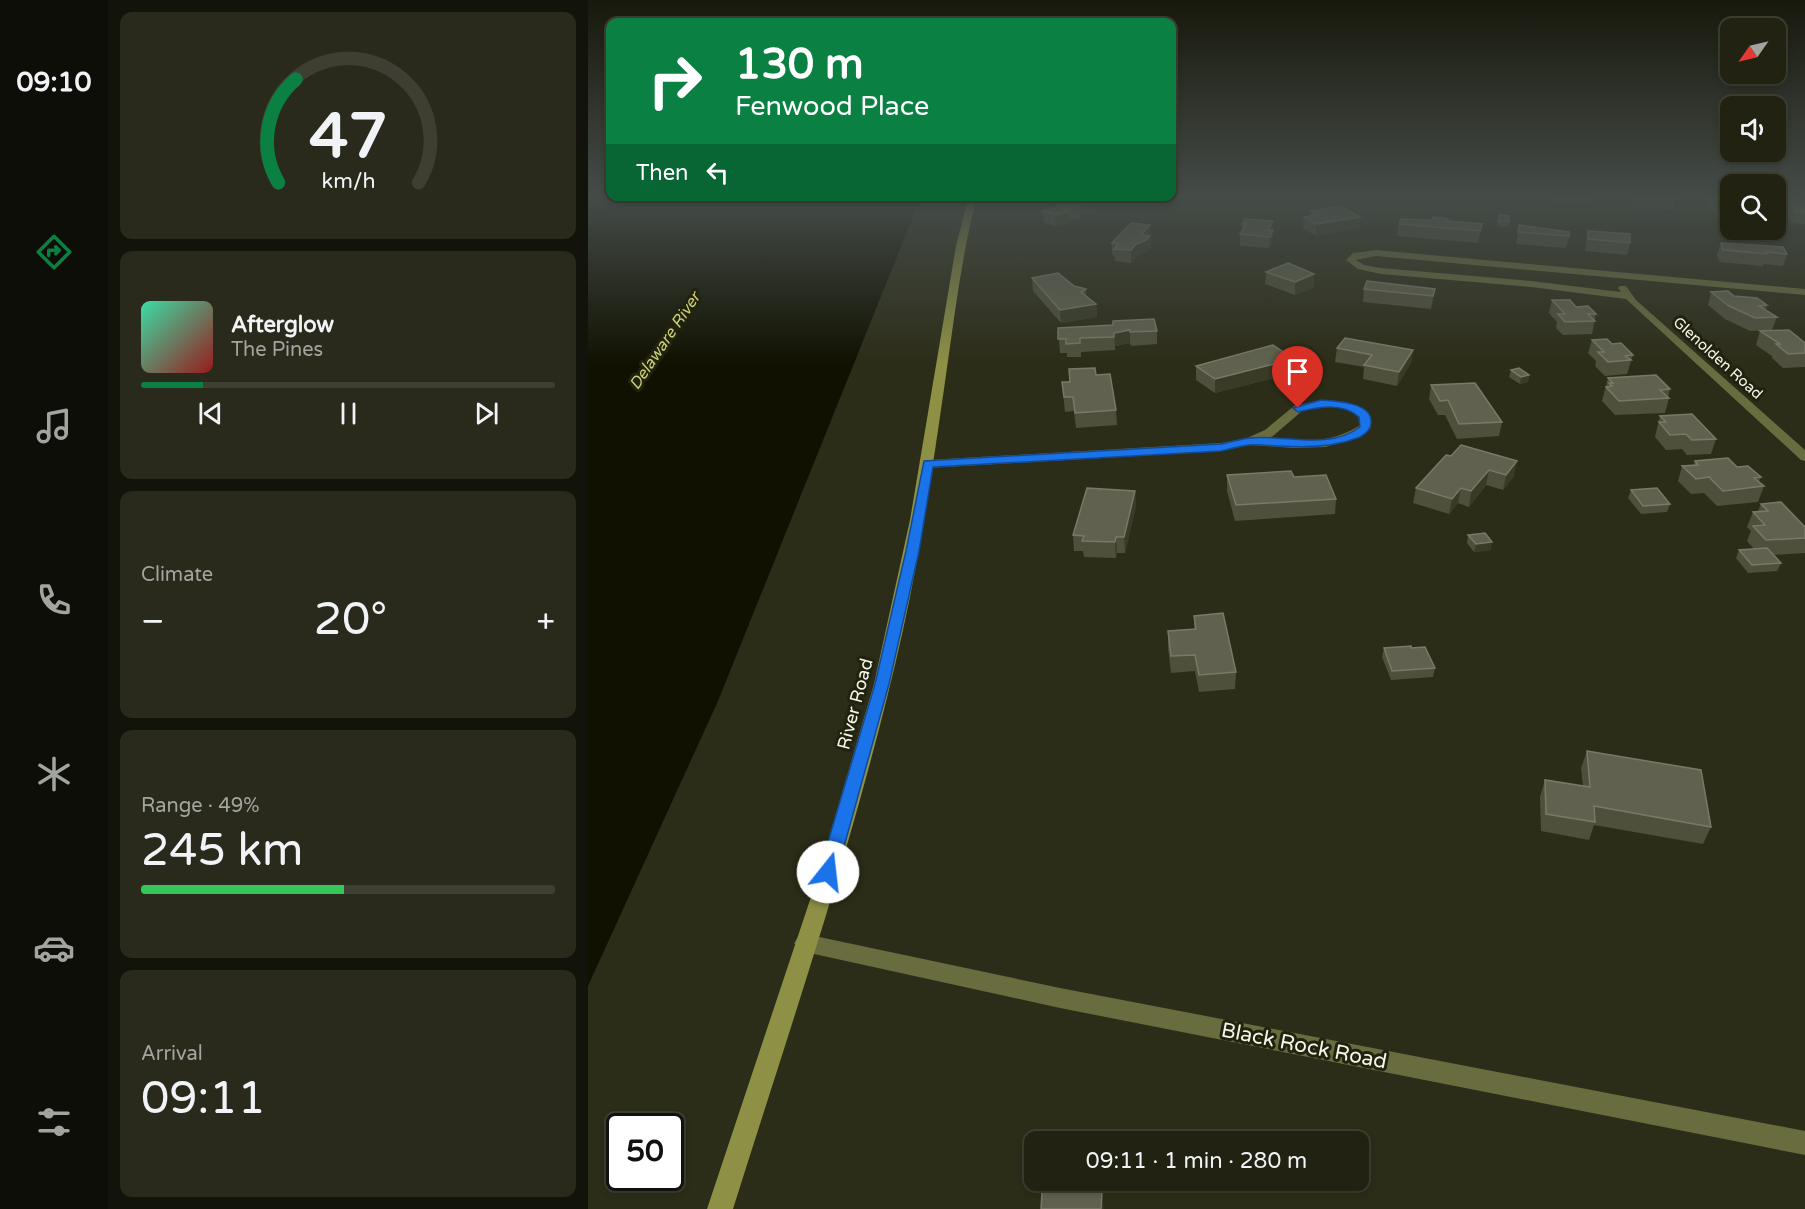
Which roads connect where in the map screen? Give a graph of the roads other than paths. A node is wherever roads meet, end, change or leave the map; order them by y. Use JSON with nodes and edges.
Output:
{"nodes":[{"id":1,"x":959,"y":252,"type":"edge"},
{"id":2,"x":1621,"y":276,"type":"junction"},
{"id":3,"x":1805,"y":292,"type":"edge"},
{"id":4,"x":1627,"y":296,"type":"junction"},
{"id":5,"x":1250,"y":441,"type":"junction"},
{"id":6,"x":1805,"y":457,"type":"edge"},
{"id":7,"x":928,"y":464,"type":"junction"},
{"id":8,"x":805,"y":943,"type":"junction"},
{"id":9,"x":1805,"y":1143,"type":"edge"},
{"id":10,"x":720,"y":1209,"type":"edge"}],
"edges":[{"from":1,"to":7,"type":"main road","name":"River Road"},
{"from":2,"to":3,"type":"street"},
{"from":2,"to":4,"type":"street"},
{"from":2,"to":4,"type":"street"},
{"from":4,"to":6,"type":"street","name":"Glenolden Road"},
{"from":5,"to":5,"type":"street"},
{"from":5,"to":7,"type":"street"},
{"from":7,"to":8,"type":"main road","name":"River Road"},
{"from":8,"to":9,"type":"street","name":"Black Rock Road"},
{"from":8,"to":10,"type":"main road","name":"River Road"}]}
